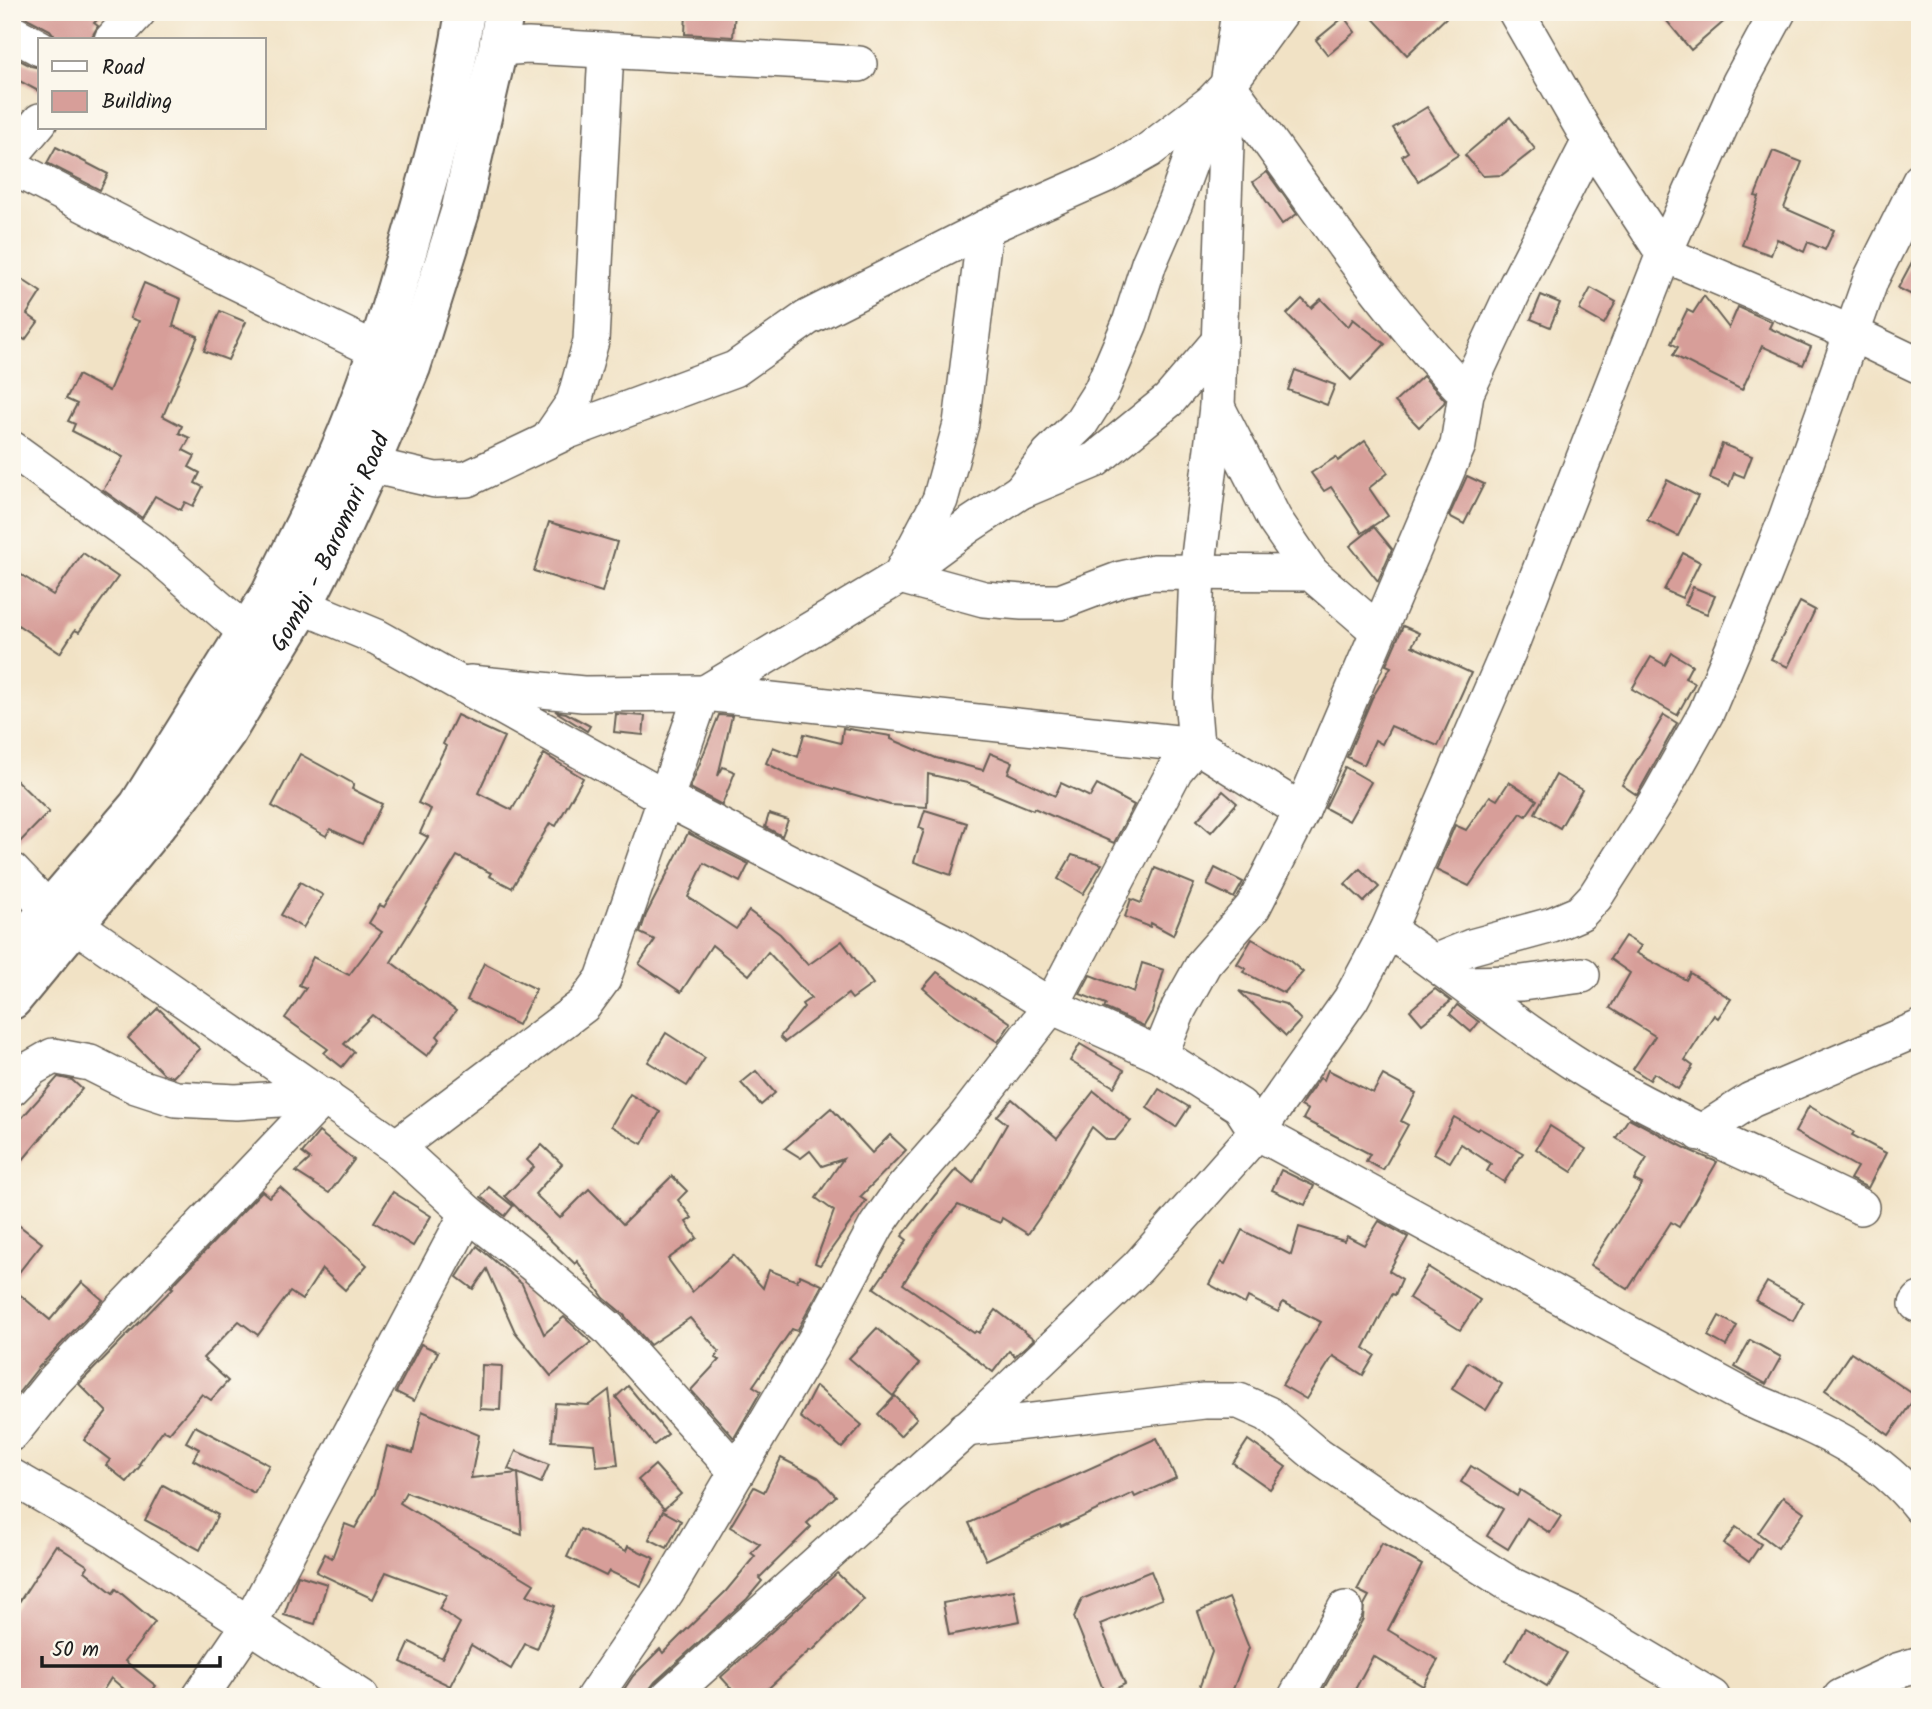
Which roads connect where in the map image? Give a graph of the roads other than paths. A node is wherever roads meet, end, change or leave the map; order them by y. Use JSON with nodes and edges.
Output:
{"nodes":[{"id":1,"x":138,"y":12,"type":"edge"},
{"id":2,"x":465,"y":12,"type":"edge"},
{"id":3,"x":1238,"y":12,"type":"edge"},
{"id":4,"x":1281,"y":12,"type":"edge"},
{"id":5,"x":1516,"y":12,"type":"edge"},
{"id":6,"x":1778,"y":12,"type":"edge"},
{"id":7,"x":501,"y":30,"type":"edge"},
{"id":8,"x":12,"y":33,"type":"edge"},
{"id":9,"x":114,"y":38,"type":"edge"},
{"id":10,"x":38,"y":47,"type":"edge"},
{"id":11,"x":606,"y":51,"type":"junction"},
{"id":12,"x":859,"y":64,"type":"dead end"},
{"id":13,"x":1220,"y":94,"type":"junction"},
{"id":14,"x":38,"y":123,"type":"edge"},
{"id":15,"x":1590,"y":141,"type":"junction"},
{"id":16,"x":12,"y":154,"type":"edge"},
{"id":17,"x":12,"y":167,"type":"edge"},
{"id":18,"x":1920,"y":181,"type":"edge"},
{"id":19,"x":985,"y":228,"type":"junction"},
{"id":20,"x":1664,"y":254,"type":"junction"},
{"id":21,"x":1851,"y":333,"type":"junction"},
{"id":22,"x":1220,"y":341,"type":"junction"},
{"id":23,"x":378,"y":351,"type":"junction"},
{"id":24,"x":1920,"y":366,"type":"edge"},
{"id":25,"x":1466,"y":394,"type":"junction"},
{"id":26,"x":1217,"y":407,"type":"junction"},
{"id":27,"x":548,"y":440,"type":"junction"},
{"id":28,"x":12,"y":449,"type":"edge"},
{"id":29,"x":370,"y":465,"type":"junction"},
{"id":30,"x":1021,"y":491,"type":"junction"},
{"id":31,"x":1197,"y":573,"type":"junction"},
{"id":32,"x":1311,"y":573,"type":"junction"},
{"id":33,"x":900,"y":576,"type":"junction"},
{"id":34,"x":287,"y":600,"type":"junction"},
{"id":35,"x":1378,"y":631,"type":"junction"},
{"id":36,"x":247,"y":632,"type":"junction"},
{"id":37,"x":463,"y":683,"type":"junction"},
{"id":38,"x":705,"y":693,"type":"junction"},
{"id":39,"x":1196,"y":745,"type":"junction"},
{"id":40,"x":665,"y":798,"type":"junction"},
{"id":41,"x":1301,"y":811,"type":"junction"},
{"id":42,"x":12,"y":871,"type":"edge"},
{"id":43,"x":62,"y":917,"type":"junction"},
{"id":44,"x":1388,"y":930,"type":"junction"},
{"id":45,"x":12,"y":953,"type":"edge"},
{"id":46,"x":1434,"y":962,"type":"junction"},
{"id":47,"x":1582,"y":975,"type":"dead end"},
{"id":48,"x":1464,"y":984,"type":"junction"},
{"id":49,"x":12,"y":1000,"type":"edge"},
{"id":50,"x":1051,"y":1006,"type":"junction"},
{"id":51,"x":1920,"y":1028,"type":"edge"},
{"id":52,"x":1160,"y":1055,"type":"junction"},
{"id":53,"x":12,"y":1088,"type":"edge"},
{"id":54,"x":325,"y":1096,"type":"junction"},
{"id":55,"x":1257,"y":1132,"type":"junction"},
{"id":56,"x":1700,"y":1133,"type":"junction"},
{"id":57,"x":396,"y":1147,"type":"junction"},
{"id":58,"x":1861,"y":1207,"type":"dead end"},
{"id":59,"x":468,"y":1213,"type":"junction"},
{"id":60,"x":965,"y":1429,"type":"junction"},
{"id":61,"x":12,"y":1433,"type":"edge"},
{"id":62,"x":737,"y":1472,"type":"junction"},
{"id":63,"x":12,"y":1477,"type":"edge"},
{"id":64,"x":1920,"y":1507,"type":"edge"},
{"id":65,"x":1345,"y":1609,"type":"dead end"},
{"id":66,"x":249,"y":1625,"type":"junction"},
{"id":67,"x":1920,"y":1664,"type":"edge"},
{"id":68,"x":200,"y":1697,"type":"edge"},
{"id":69,"x":361,"y":1697,"type":"edge"},
{"id":70,"x":594,"y":1697,"type":"edge"},
{"id":71,"x":668,"y":1697,"type":"edge"},
{"id":72,"x":1296,"y":1697,"type":"edge"},
{"id":73,"x":1712,"y":1697,"type":"edge"},
{"id":74,"x":1841,"y":1697,"type":"edge"}],
"edges":[{"from":1,"to":9,"type":"street"},
{"from":2,"to":23,"type":"main road","name":"Gombi - Baromari Road"},
{"from":3,"to":13,"type":"street"},
{"from":4,"to":13,"type":"street"},
{"from":5,"to":15,"type":"street"},
{"from":6,"to":20,"type":"street"},
{"from":7,"to":11,"type":"street"},
{"from":7,"to":29,"type":"main road","name":"Gombi - Baromari Road"},
{"from":8,"to":10,"type":"street"},
{"from":11,"to":12,"type":"street"},
{"from":11,"to":27,"type":"street"},
{"from":13,"to":19,"type":"street"},
{"from":13,"to":22,"type":"street"},
{"from":13,"to":25,"type":"street"},
{"from":13,"to":30,"type":"street"},
{"from":14,"to":16,"type":"street"},
{"from":15,"to":20,"type":"street"},
{"from":15,"to":25,"type":"street"},
{"from":17,"to":23,"type":"street"},
{"from":18,"to":21,"type":"street"},
{"from":19,"to":27,"type":"street"},
{"from":19,"to":33,"type":"street"},
{"from":20,"to":21,"type":"street"},
{"from":20,"to":44,"type":"street"},
{"from":21,"to":24,"type":"street"},
{"from":21,"to":46,"type":"street"},
{"from":22,"to":26,"type":"street"},
{"from":22,"to":30,"type":"street"},
{"from":23,"to":34,"type":"main road","name":"Gombi - Baromari Road"},
{"from":25,"to":35,"type":"street"},
{"from":26,"to":31,"type":"street"},
{"from":26,"to":32,"type":"street"},
{"from":27,"to":29,"type":"street"},
{"from":28,"to":36,"type":"street"},
{"from":29,"to":34,"type":"main road","name":"Gombi - Baromari Road"},
{"from":30,"to":33,"type":"street"},
{"from":31,"to":32,"type":"street"},
{"from":31,"to":33,"type":"street"},
{"from":31,"to":39,"type":"street"},
{"from":32,"to":35,"type":"street"},
{"from":33,"to":38,"type":"street"},
{"from":34,"to":36,"type":"main road","name":"Gombi - Baromari Road"},
{"from":34,"to":37,"type":"street"},
{"from":34,"to":43,"type":"main road","name":"Gombi - Baromari Road"},
{"from":35,"to":41,"type":"street"},
{"from":36,"to":43,"type":"main road","name":"Gombi - Baromari Road"},
{"from":37,"to":38,"type":"street"},
{"from":37,"to":40,"type":"street"},
{"from":38,"to":39,"type":"street"},
{"from":38,"to":40,"type":"street"},
{"from":39,"to":41,"type":"street"},
{"from":39,"to":50,"type":"street"},
{"from":40,"to":50,"type":"street"},
{"from":40,"to":57,"type":"street"},
{"from":41,"to":52,"type":"street"},
{"from":42,"to":43,"type":"street"},
{"from":43,"to":45,"type":"main road","name":"Gombi - Baromari Road"},
{"from":43,"to":49,"type":"main road","name":"Gombi - Baromari Road"},
{"from":43,"to":54,"type":"street"},
{"from":44,"to":46,"type":"street"},
{"from":44,"to":55,"type":"street"},
{"from":46,"to":48,"type":"street"},
{"from":47,"to":48,"type":"street"},
{"from":48,"to":56,"type":"street"},
{"from":50,"to":52,"type":"street"},
{"from":50,"to":62,"type":"street"},
{"from":51,"to":56,"type":"street"},
{"from":52,"to":55,"type":"street"},
{"from":53,"to":54,"type":"street"},
{"from":54,"to":57,"type":"street"},
{"from":54,"to":61,"type":"street"},
{"from":55,"to":60,"type":"street"},
{"from":55,"to":64,"type":"street"},
{"from":56,"to":58,"type":"street"},
{"from":57,"to":59,"type":"street"},
{"from":59,"to":62,"type":"street"},
{"from":59,"to":66,"type":"street"},
{"from":60,"to":71,"type":"street"},
{"from":60,"to":73,"type":"street"},
{"from":62,"to":70,"type":"street"},
{"from":63,"to":66,"type":"street"},
{"from":65,"to":72,"type":"street"},
{"from":66,"to":68,"type":"street"},
{"from":66,"to":69,"type":"street"},
{"from":67,"to":74,"type":"street"}]}
